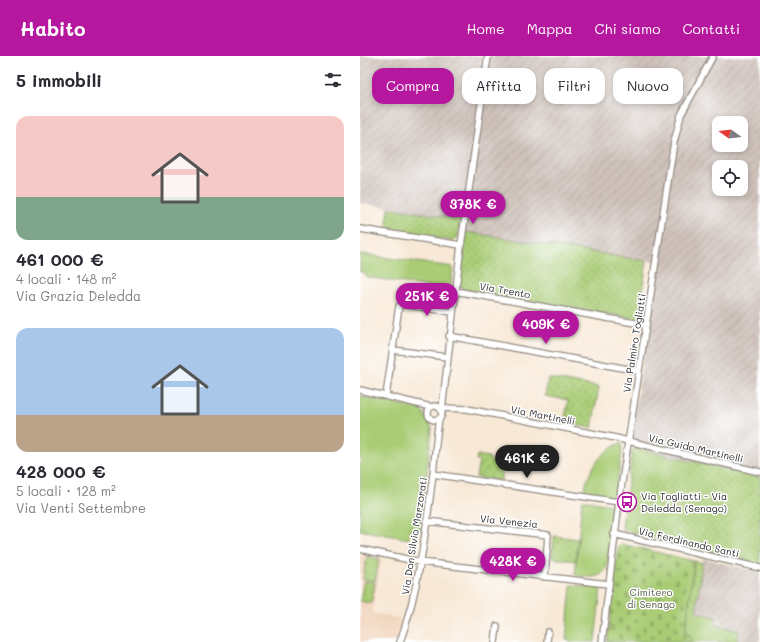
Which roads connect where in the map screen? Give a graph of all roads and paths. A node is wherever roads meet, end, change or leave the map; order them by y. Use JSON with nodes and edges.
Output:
{"nodes":[{"id":1,"x":488,"y":56,"type":"edge"},
{"id":2,"x":713,"y":56,"type":"edge"},
{"id":3,"x":360,"y":229,"type":"edge"},
{"id":4,"x":461,"y":245,"type":"junction"},
{"id":5,"x":455,"y":291,"type":"junction"},
{"id":6,"x":452,"y":312,"type":"junction"},
{"id":7,"x":646,"y":325,"type":"junction"},
{"id":8,"x":449,"y":336,"type":"junction"},
{"id":9,"x":393,"y":350,"type":"junction"},
{"id":10,"x":447,"y":357,"type":"junction"},
{"id":11,"x":639,"y":371,"type":"junction"},
{"id":12,"x":360,"y":390,"type":"edge"},
{"id":13,"x":443,"y":395,"type":"junction"},
{"id":14,"x":386,"y":396,"type":"junction"},
{"id":15,"x":419,"y":404,"type":"junction"},
{"id":16,"x":432,"y":407,"type":"junction"},
{"id":17,"x":454,"y":408,"type":"junction"},
{"id":18,"x":428,"y":413,"type":"junction"},
{"id":19,"x":439,"y":414,"type":"junction"},
{"id":20,"x":628,"y":442,"type":"junction"},
{"id":21,"x":760,"y":472,"type":"edge"},
{"id":22,"x":433,"y":474,"type":"junction"},
{"id":23,"x":619,"y":502,"type":"junction"},
{"id":24,"x":426,"y":521,"type":"junction"},
{"id":25,"x":614,"y":534,"type":"junction"},
{"id":26,"x":360,"y":549,"type":"edge"},
{"id":27,"x":420,"y":562,"type":"junction"},
{"id":28,"x":760,"y":568,"type":"edge"},
{"id":29,"x":545,"y":577,"type":"junction"},
{"id":30,"x":608,"y":584,"type":"junction"},
{"id":31,"x":497,"y":626,"type":"dead end"},
{"id":32,"x":548,"y":632,"type":"dead end"},
{"id":33,"x":400,"y":642,"type":"edge"},
{"id":34,"x":495,"y":642,"type":"edge"},
{"id":35,"x":547,"y":642,"type":"edge"},
{"id":36,"x":602,"y":642,"type":"edge"}],
"edges":[{"from":1,"to":4,"type":"street"},
{"from":2,"to":7,"type":"street","name":"Via Palmiro Togliatti"},
{"from":3,"to":4,"type":"street"},
{"from":4,"to":5,"type":"street"},
{"from":5,"to":6,"type":"street"},
{"from":5,"to":7,"type":"street","name":"Via Trento"},
{"from":6,"to":8,"type":"street"},
{"from":6,"to":9,"type":"street"},
{"from":7,"to":11,"type":"street","name":"Via Palmiro Togliatti"},
{"from":8,"to":10,"type":"street"},
{"from":8,"to":11,"type":"street"},
{"from":9,"to":10,"type":"street"},
{"from":9,"to":14,"type":"street"},
{"from":10,"to":13,"type":"street"},
{"from":11,"to":20,"type":"street","name":"Via Palmiro Togliatti"},
{"from":12,"to":14,"type":"street"},
{"from":13,"to":16,"type":"street"},
{"from":13,"to":17,"type":"street"},
{"from":13,"to":19,"type":"street"},
{"from":14,"to":15,"type":"street"},
{"from":15,"to":16,"type":"street"},
{"from":15,"to":18,"type":"street"},
{"from":16,"to":18,"type":"street"},
{"from":16,"to":19,"type":"street"},
{"from":17,"to":19,"type":"street"},
{"from":17,"to":20,"type":"street","name":"Via Martinelli"},
{"from":18,"to":19,"type":"street"},
{"from":19,"to":22,"type":"street","name":"Via Don Silvio Marzorati"},
{"from":20,"to":21,"type":"street","name":"Via Guido Martinelli"},
{"from":20,"to":23,"type":"street","name":"Via Palmiro Togliatti"},
{"from":22,"to":23,"type":"street"},
{"from":22,"to":24,"type":"street","name":"Via Don Silvio Marzorati"},
{"from":23,"to":25,"type":"street","name":"Via Palmiro Togliatti"},
{"from":24,"to":27,"type":"street","name":"Via Don Silvio Marzorati"},
{"from":24,"to":29,"type":"street","name":"Via Venezia"},
{"from":25,"to":28,"type":"street","name":"Via Ferdinando Santi"},
{"from":25,"to":30,"type":"street","name":"Via Palmiro Togliatti"},
{"from":26,"to":27,"type":"street"},
{"from":27,"to":29,"type":"street"},
{"from":27,"to":33,"type":"street","name":"Via Don Silvio Marzorati"},
{"from":29,"to":30,"type":"street"},
{"from":30,"to":36,"type":"street","name":"Via Palmiro Togliatti"},
{"from":31,"to":34,"type":"street"},
{"from":32,"to":35,"type":"street"}]}
